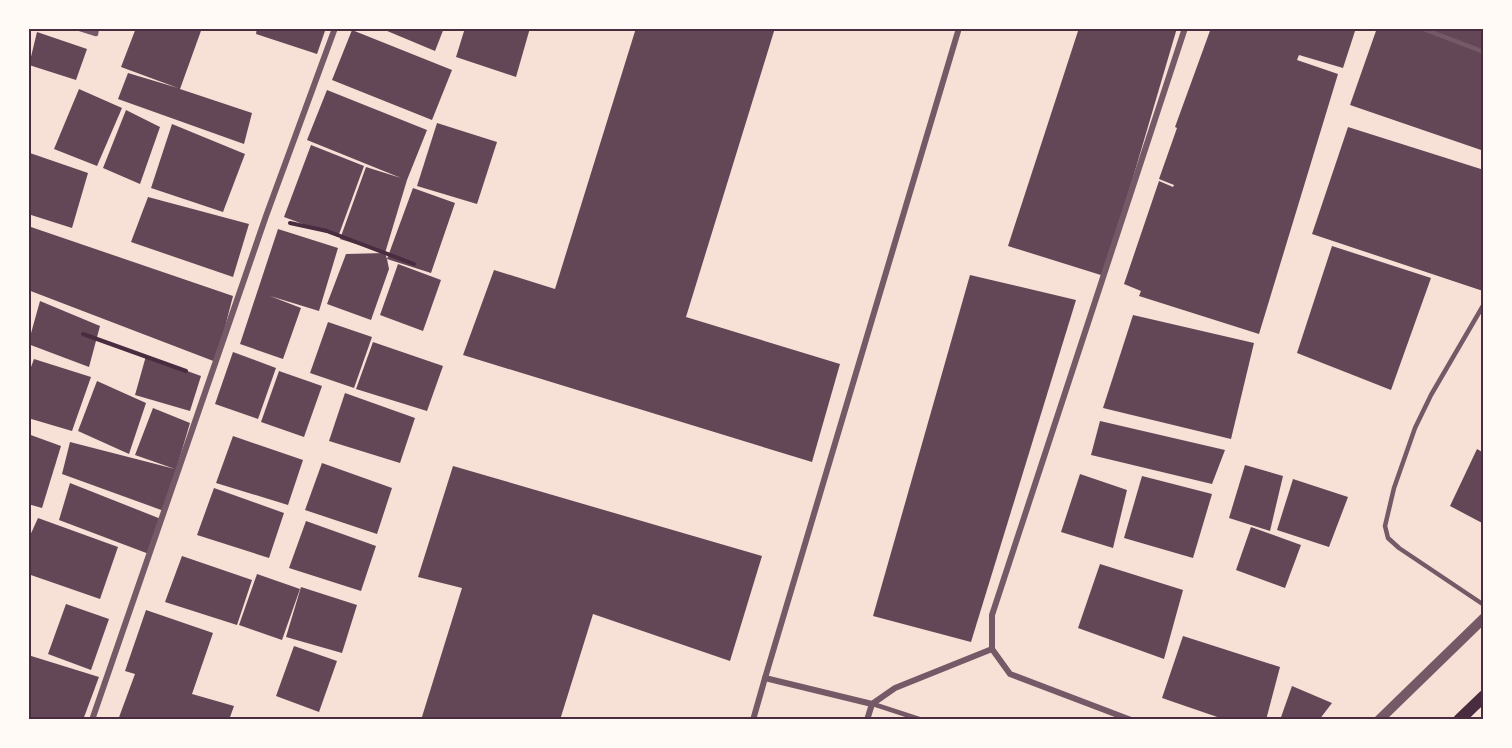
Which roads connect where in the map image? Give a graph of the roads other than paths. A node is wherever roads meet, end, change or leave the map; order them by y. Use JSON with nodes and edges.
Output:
{"nodes":[{"id":1,"x":77,"y":28,"type":"edge"},
{"id":2,"x":97,"y":28,"type":"edge"},
{"id":3,"x":335,"y":28,"type":"edge"},
{"id":4,"x":959,"y":28,"type":"edge"},
{"id":5,"x":1185,"y":28,"type":"edge"},
{"id":6,"x":1421,"y":28,"type":"edge"},
{"id":7,"x":1484,"y":52,"type":"edge"},
{"id":8,"x":1484,"y":304,"type":"edge"},
{"id":9,"x":1484,"y":605,"type":"edge"},
{"id":10,"x":1484,"y":618,"type":"edge"},
{"id":11,"x":992,"y":649,"type":"junction"},
{"id":12,"x":765,"y":678,"type":"junction"},
{"id":13,"x":1484,"y":696,"type":"edge"},
{"id":14,"x":872,"y":704,"type":"junction"},
{"id":15,"x":92,"y":720,"type":"edge"},
{"id":16,"x":753,"y":720,"type":"edge"},
{"id":17,"x":867,"y":720,"type":"edge"},
{"id":18,"x":922,"y":720,"type":"edge"},
{"id":19,"x":1131,"y":720,"type":"edge"},
{"id":20,"x":1379,"y":720,"type":"edge"},
{"id":21,"x":1459,"y":720,"type":"edge"}],
"edges":[{"from":1,"to":2,"type":"lane"},
{"from":3,"to":15,"type":"street"},
{"from":4,"to":12,"type":"street"},
{"from":5,"to":11,"type":"street"},
{"from":6,"to":7,"type":"lane"},
{"from":8,"to":9,"type":"lane"},
{"from":10,"to":20,"type":"street"},
{"from":11,"to":14,"type":"street"},
{"from":11,"to":19,"type":"street"},
{"from":12,"to":14,"type":"street"},
{"from":12,"to":16,"type":"street"},
{"from":13,"to":21,"type":"main road"},
{"from":14,"to":17,"type":"street"},
{"from":14,"to":18,"type":"lane"}]}
